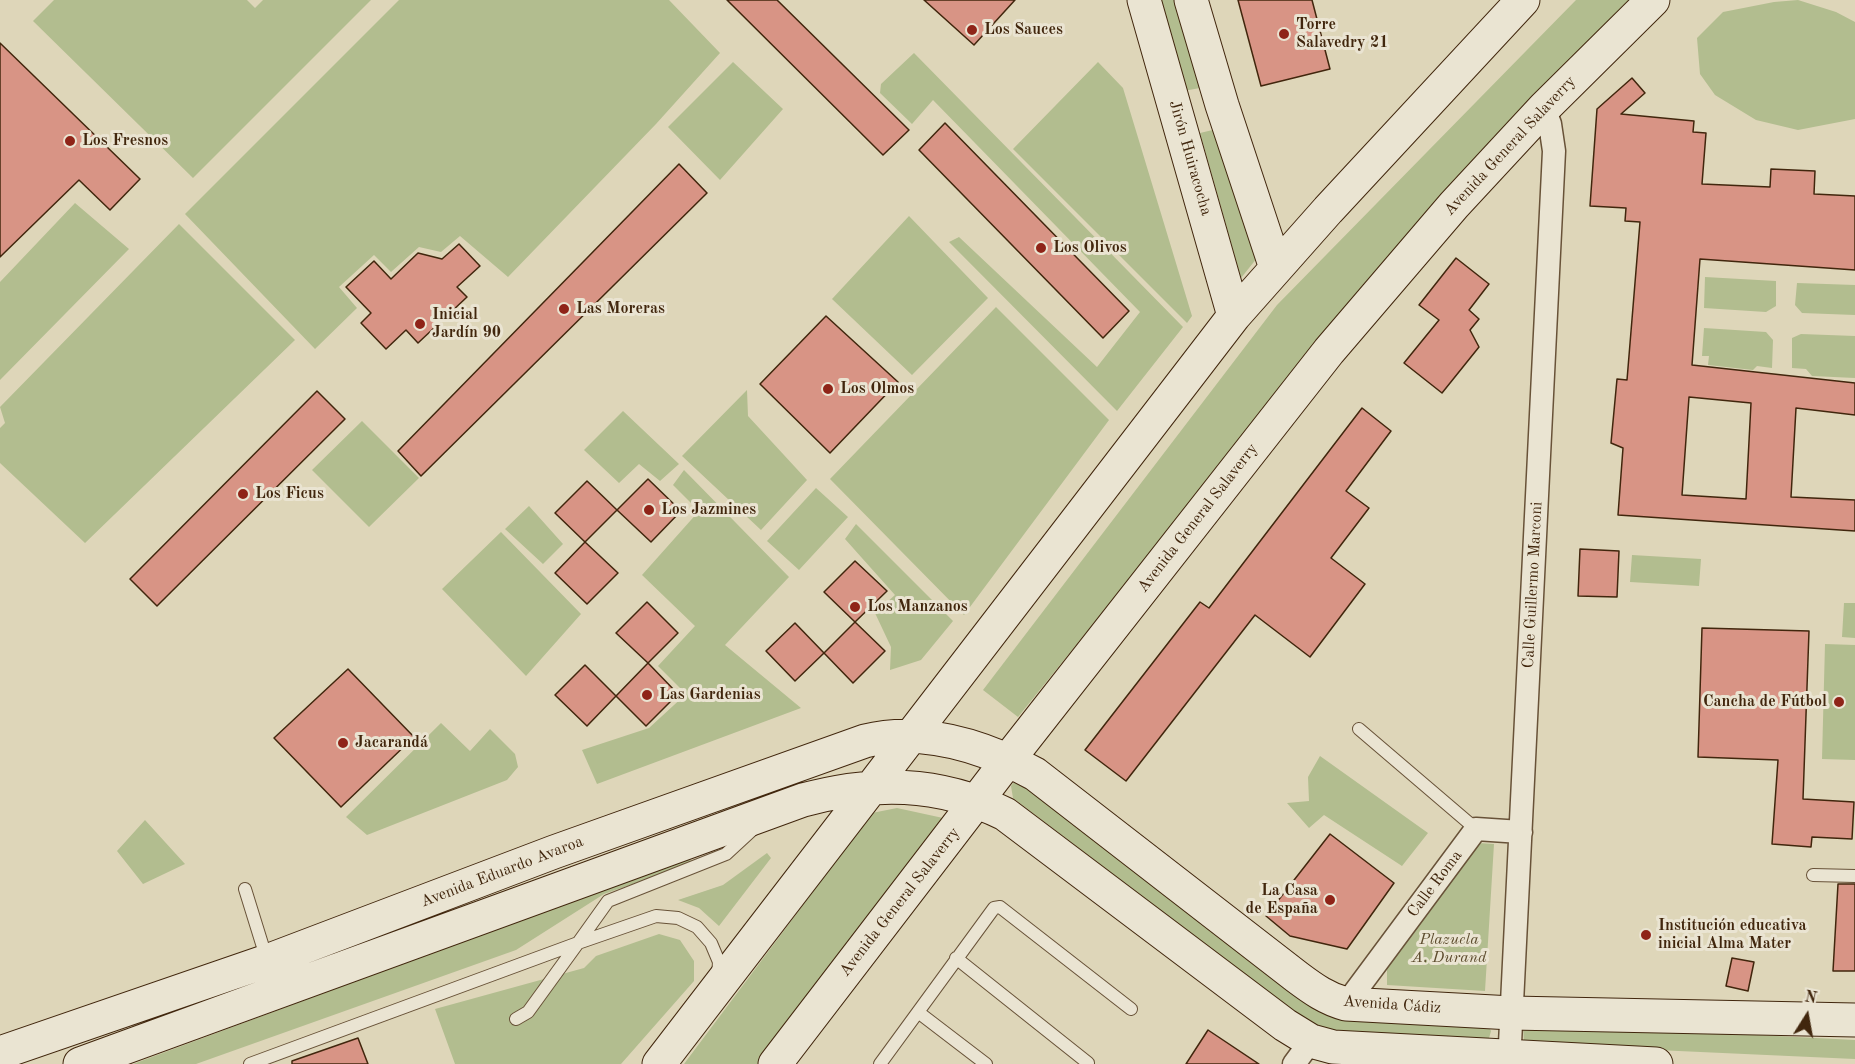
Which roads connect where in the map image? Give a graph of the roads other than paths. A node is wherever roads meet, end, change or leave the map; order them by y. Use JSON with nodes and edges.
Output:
{"nodes":[{"id":1,"x":1144,"y":0,"type":"edge"},
{"id":2,"x":1191,"y":0,"type":"edge"},
{"id":3,"x":1523,"y":0,"type":"edge"},
{"id":4,"x":1653,"y":0,"type":"edge"},
{"id":5,"x":1222,"y":105,"type":"junction"},
{"id":6,"x":1544,"y":108,"type":"junction"},
{"id":7,"x":1178,"y":116,"type":"junction"},
{"id":8,"x":1276,"y":268,"type":"junction"},
{"id":9,"x":1234,"y":315,"type":"junction"},
{"id":10,"x":1359,"y":729,"type":"dead end"},
{"id":11,"x":912,"y":737,"type":"junction"},
{"id":12,"x":1008,"y":760,"type":"junction"},
{"id":13,"x":874,"y":787,"type":"junction"},
{"id":14,"x":976,"y":801,"type":"junction"},
{"id":15,"x":772,"y":811,"type":"junction"},
{"id":16,"x":1476,"y":829,"type":"junction"},
{"id":17,"x":1521,"y":832,"type":"junction"},
{"id":18,"x":554,"y":852,"type":"junction"},
{"id":19,"x":1813,"y":875,"type":"dead end"},
{"id":20,"x":1855,"y":876,"type":"edge"},
{"id":21,"x":566,"y":887,"type":"junction"},
{"id":22,"x":245,"y":889,"type":"dead end"},
{"id":23,"x":578,"y":943,"type":"junction"},
{"id":24,"x":956,"y":958,"type":"junction"},
{"id":25,"x":267,"y":961,"type":"junction"},
{"id":26,"x":717,"y":989,"type":"junction"},
{"id":27,"x":1346,"y":1004,"type":"junction"},
{"id":28,"x":1131,"y":1009,"type":"dead end"},
{"id":29,"x":918,"y":1012,"type":"junction"},
{"id":30,"x":1512,"y":1013,"type":"junction"},
{"id":31,"x":516,"y":1018,"type":"dead end"},
{"id":32,"x":1855,"y":1020,"type":"edge"},
{"id":33,"x":1303,"y":1052,"type":"edge"},
{"id":34,"x":0,"y":1053,"type":"edge"},
{"id":35,"x":1509,"y":1060,"type":"edge"},
{"id":36,"x":1088,"y":1063,"type":"edge"},
{"id":37,"x":80,"y":1064,"type":"edge"},
{"id":38,"x":250,"y":1064,"type":"edge"},
{"id":39,"x":659,"y":1064,"type":"edge"},
{"id":40,"x":775,"y":1064,"type":"edge"},
{"id":41,"x":880,"y":1064,"type":"edge"},
{"id":42,"x":986,"y":1064,"type":"edge"},
{"id":43,"x":1656,"y":1064,"type":"edge"}],
"edges":[{"from":1,"to":7,"type":"main road","name":"Jirón Huiracocha"},
{"from":2,"to":5,"type":"main road"},
{"from":3,"to":8,"type":"main road"},
{"from":4,"to":6,"type":"main road","name":"Avenida General Salaverry"},
{"from":5,"to":7,"type":"main road"},
{"from":5,"to":8,"type":"main road"},
{"from":6,"to":12,"type":"main road","name":"Avenida General Salaverry"},
{"from":6,"to":17,"type":"street","name":"Calle Guillermo Marconi"},
{"from":7,"to":9,"type":"main road","name":"Jirón Huiracocha"},
{"from":8,"to":9,"type":"main road"},
{"from":9,"to":11,"type":"main road"},
{"from":10,"to":16,"type":"lane"},
{"from":11,"to":12,"type":"main road","name":"Avenida Eduardo Avaroa"},
{"from":11,"to":13,"type":"main road"},
{"from":11,"to":18,"type":"main road","name":"Avenida Eduardo Avaroa"},
{"from":12,"to":14,"type":"main road","name":"Avenida General Salaverry"},
{"from":12,"to":27,"type":"main road","name":"Avenida Cádiz"},
{"from":13,"to":14,"type":"main road"},
{"from":13,"to":15,"type":"main road"},
{"from":13,"to":26,"type":"main road"},
{"from":14,"to":33,"type":"main road"},
{"from":14,"to":40,"type":"main road","name":"Avenida General Salaverry"},
{"from":15,"to":21,"type":"main road"},
{"from":15,"to":23,"type":"lane"},
{"from":16,"to":17,"type":"street"},
{"from":16,"to":27,"type":"street","name":"Calle Roma"},
{"from":17,"to":30,"type":"street","name":"Calle Guillermo Marconi"},
{"from":18,"to":21,"type":"main road"},
{"from":18,"to":25,"type":"main road","name":"Avenida Eduardo Avaroa"},
{"from":19,"to":20,"type":"lane"},
{"from":21,"to":37,"type":"main road"},
{"from":22,"to":25,"type":"lane"},
{"from":23,"to":26,"type":"lane"},
{"from":23,"to":31,"type":"lane"},
{"from":23,"to":38,"type":"lane"},
{"from":24,"to":28,"type":"lane"},
{"from":24,"to":29,"type":"lane"},
{"from":24,"to":36,"type":"lane"},
{"from":25,"to":34,"type":"main road","name":"Avenida Eduardo Avaroa"},
{"from":26,"to":39,"type":"main road"},
{"from":27,"to":30,"type":"main road","name":"Avenida Cádiz"},
{"from":29,"to":41,"type":"lane"},
{"from":29,"to":42,"type":"lane"},
{"from":30,"to":32,"type":"main road","name":"Avenida Cádiz"},
{"from":30,"to":35,"type":"street","name":"Calle Guillermo Marconi"},
{"from":33,"to":35,"type":"main road"},
{"from":35,"to":43,"type":"main road"}]}
